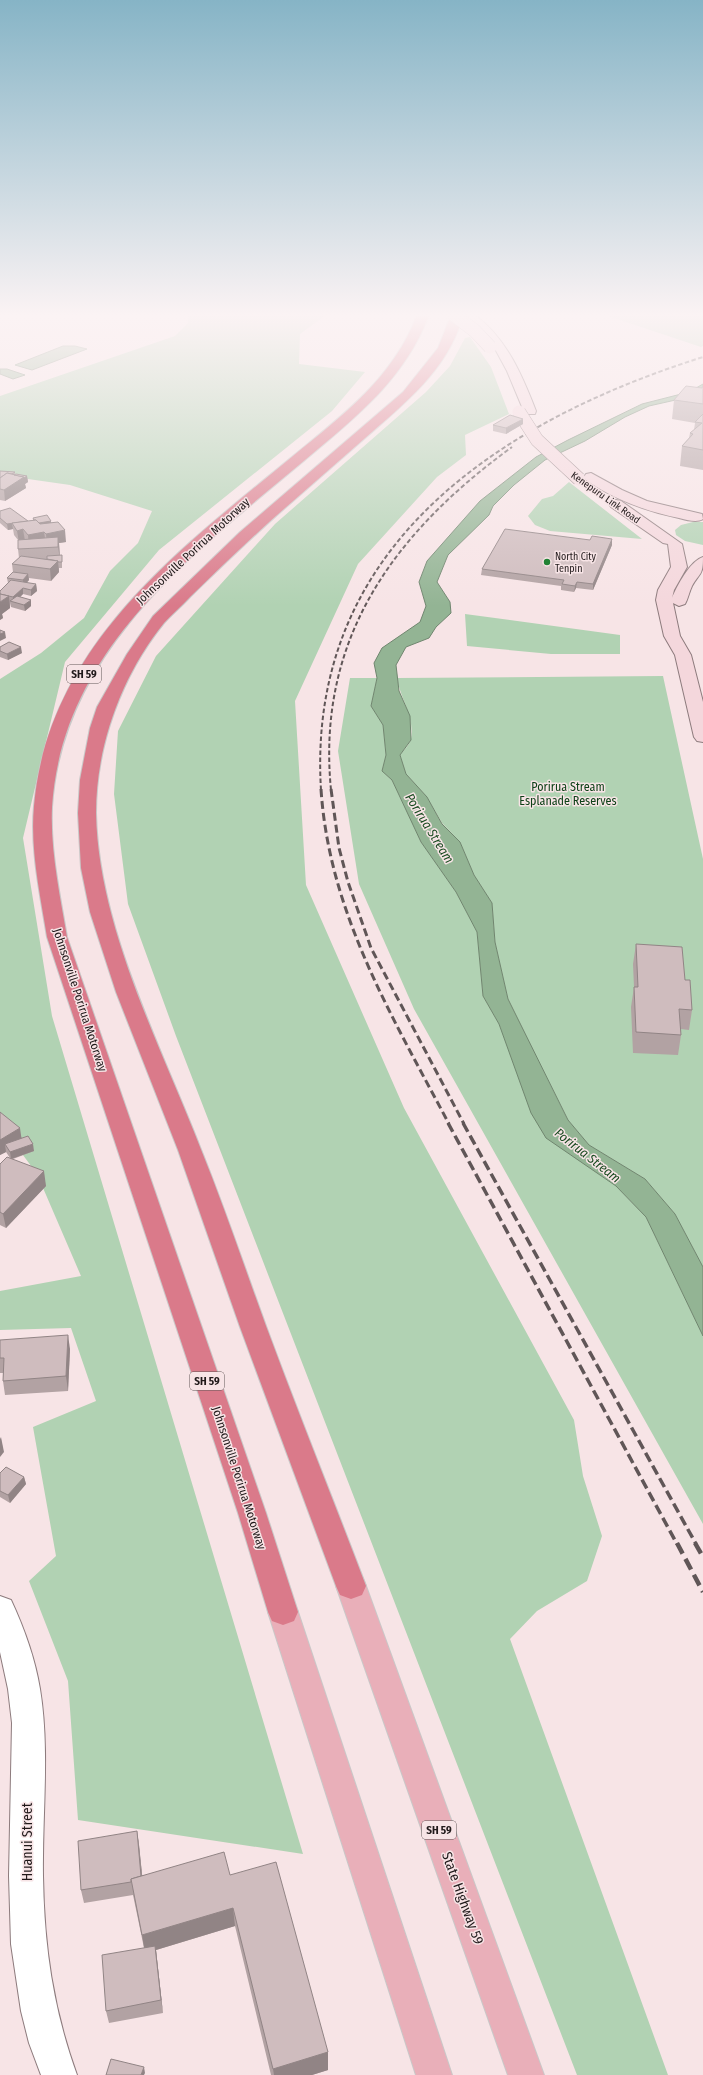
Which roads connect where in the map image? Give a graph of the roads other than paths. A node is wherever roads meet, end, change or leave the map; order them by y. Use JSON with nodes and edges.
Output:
{"nodes":[{"id":1,"x":352,"y":412,"type":"edge"},
{"id":2,"x":388,"y":412,"type":"edge"},
{"id":3,"x":524,"y":412,"type":"edge"},
{"id":4,"x":585,"y":478,"type":"junction"},
{"id":5,"x":700,"y":517,"type":"edge"},
{"id":6,"x":671,"y":542,"type":"junction"},
{"id":7,"x":699,"y":552,"type":"edge"},
{"id":8,"x":683,"y":655,"type":"junction"},
{"id":9,"x":703,"y":737,"type":"edge"},
{"id":10,"x":351,"y":1586,"type":"joint"},
{"id":11,"x":0,"y":1609,"type":"edge"},
{"id":12,"x":283,"y":1612,"type":"joint"},
{"id":13,"x":59,"y":2075,"type":"edge"},
{"id":14,"x":434,"y":2075,"type":"edge"},
{"id":15,"x":526,"y":2075,"type":"edge"}],
"edges":[{"from":1,"to":12,"type":"highway","name":"Johnsonville Porirua Motorway","number":"SH 59"},
{"from":2,"to":10,"type":"highway","name":"Johnsonville Porirua Motorway","number":"SH 59"},
{"from":3,"to":4,"type":"main road","name":"Kenepuru Link Road","bridge":true},
{"from":4,"to":5,"type":"main road","name":"Kenepuru Link Road"},
{"from":4,"to":6,"type":"main road","name":"Kenepuru Link Road"},
{"from":5,"to":6,"type":"main road"},
{"from":6,"to":7,"type":"main road"},
{"from":6,"to":8,"type":"main road"},
{"from":7,"to":8,"type":"main road"},
{"from":8,"to":9,"type":"main road"},
{"from":10,"to":15,"type":"main road","name":"State Highway 59","number":"SH 59"},
{"from":11,"to":13,"type":"street","name":"Huanui Street"},
{"from":12,"to":14,"type":"main road","number":"SH 59"}]}
